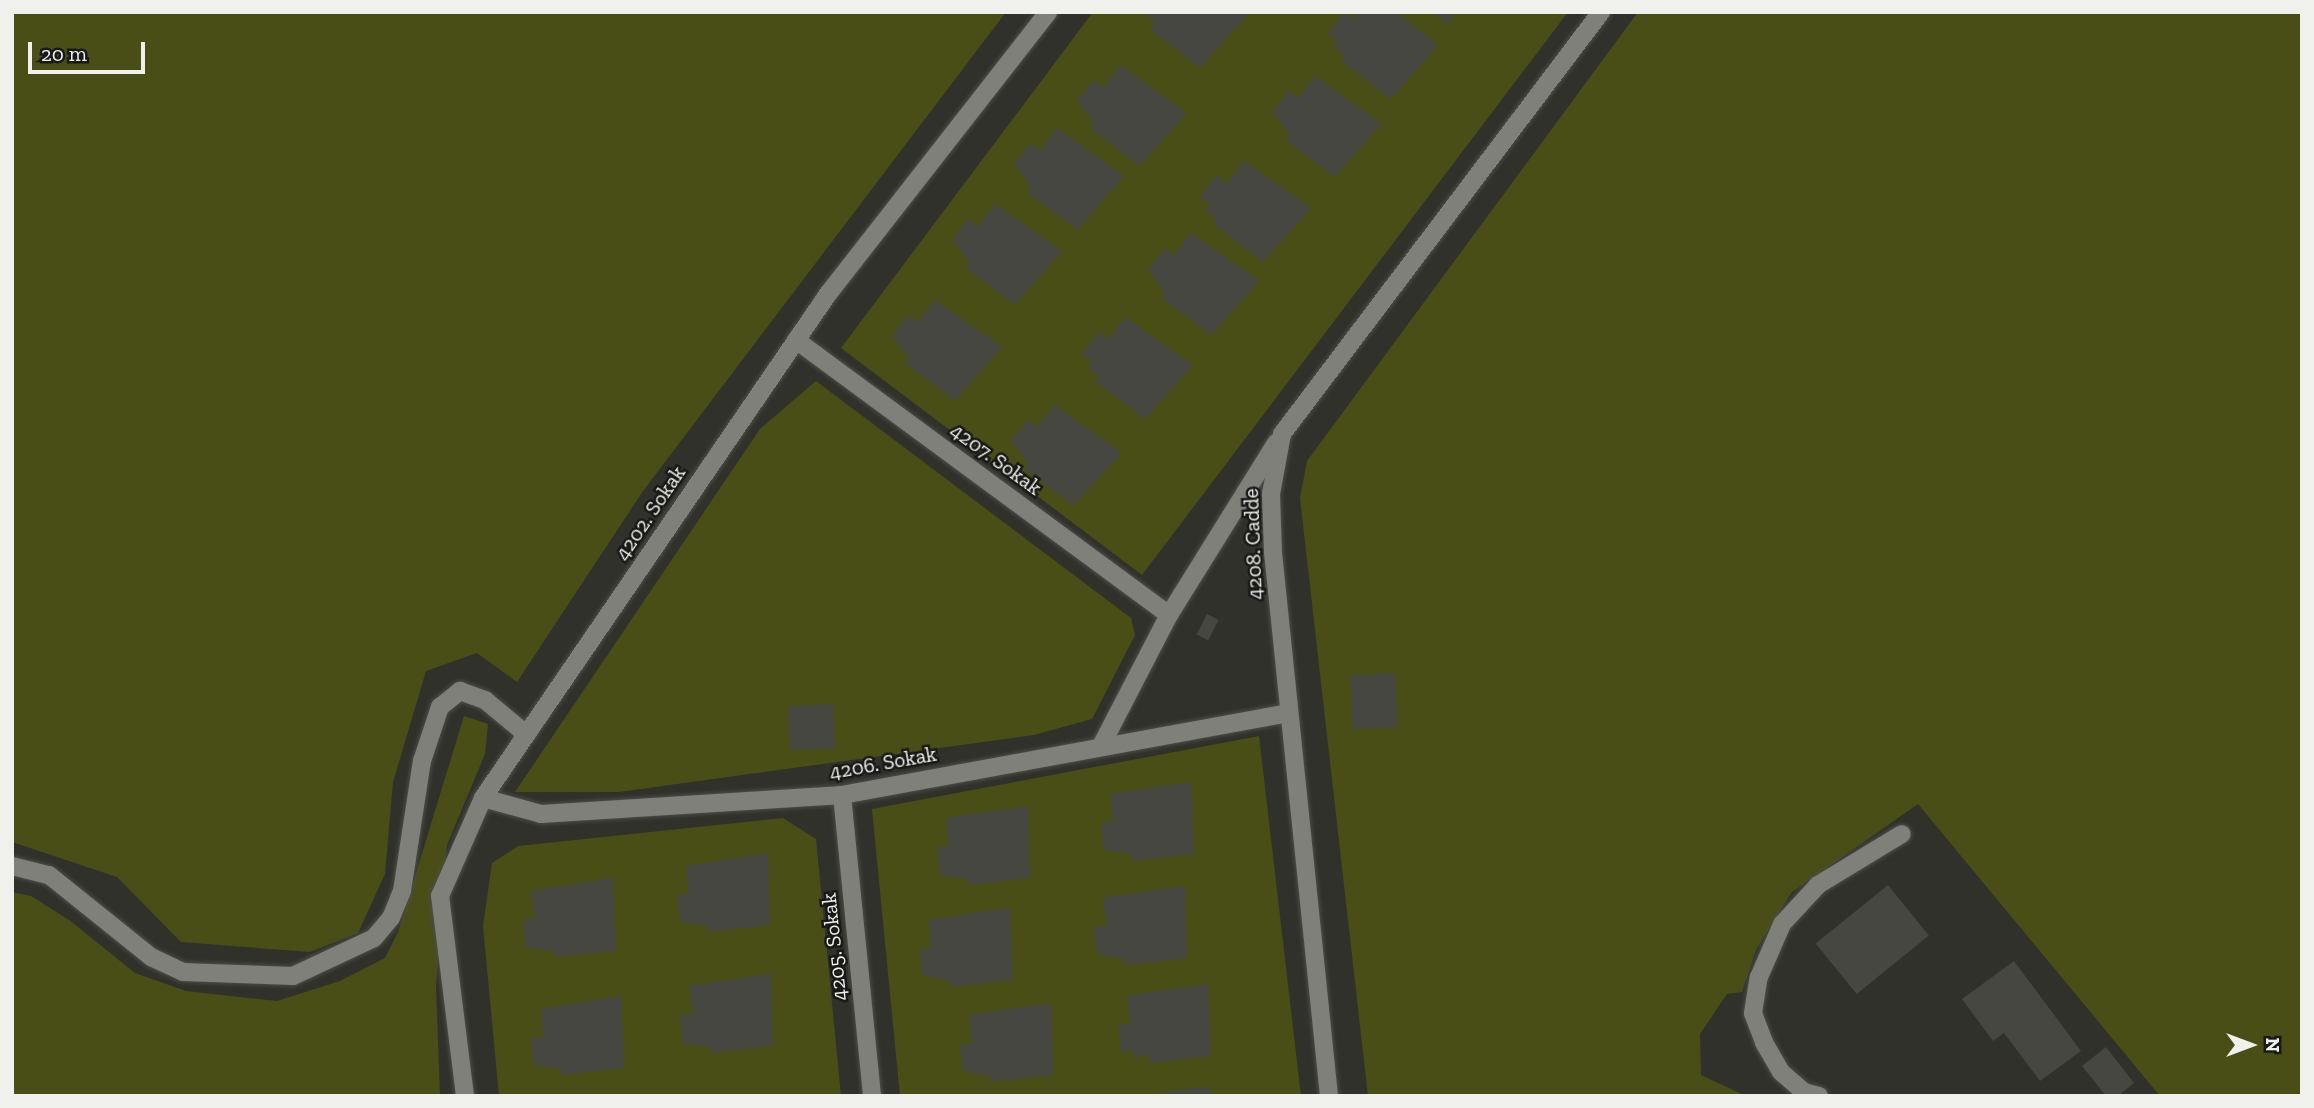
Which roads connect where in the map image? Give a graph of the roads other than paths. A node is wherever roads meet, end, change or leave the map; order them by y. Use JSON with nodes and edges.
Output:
{"nodes":[{"id":1,"x":1048,"y":12,"type":"edge"},
{"id":2,"x":1601,"y":12,"type":"edge"},
{"id":3,"x":796,"y":340,"type":"junction"},
{"id":4,"x":1282,"y":434,"type":"junction"},
{"id":5,"x":1169,"y":615,"type":"junction"},
{"id":6,"x":1288,"y":713,"type":"junction"},
{"id":7,"x":526,"y":734,"type":"junction"},
{"id":8,"x":1101,"y":746,"type":"junction"},
{"id":9,"x":842,"y":795,"type":"junction"},
{"id":10,"x":483,"y":798,"type":"junction"},
{"id":11,"x":1902,"y":834,"type":"dead end"},
{"id":12,"x":12,"y":866,"type":"edge"},
{"id":13,"x":465,"y":1096,"type":"edge"},
{"id":14,"x":872,"y":1096,"type":"edge"},
{"id":15,"x":1328,"y":1096,"type":"edge"},
{"id":16,"x":1819,"y":1096,"type":"edge"}],
"edges":[{"from":1,"to":3,"type":"street","name":"4202. Sokak"},
{"from":2,"to":4,"type":"street","name":"4208. Cadde"},
{"from":3,"to":5,"type":"street","name":"4207. Sokak"},
{"from":3,"to":7,"type":"street","name":"4202. Sokak"},
{"from":4,"to":5,"type":"street"},
{"from":4,"to":6,"type":"street","name":"4208. Cadde"},
{"from":5,"to":8,"type":"street"},
{"from":6,"to":8,"type":"street","name":"4206. Sokak"},
{"from":6,"to":15,"type":"street","name":"4208. Cadde"},
{"from":7,"to":10,"type":"street","name":"4202. Sokak"},
{"from":7,"to":12,"type":"street"},
{"from":8,"to":9,"type":"street","name":"4206. Sokak"},
{"from":9,"to":10,"type":"street","name":"4206. Sokak"},
{"from":9,"to":14,"type":"street","name":"4205. Sokak"},
{"from":10,"to":13,"type":"street","name":"4202. Sokak"},
{"from":11,"to":16,"type":"street"}]}
